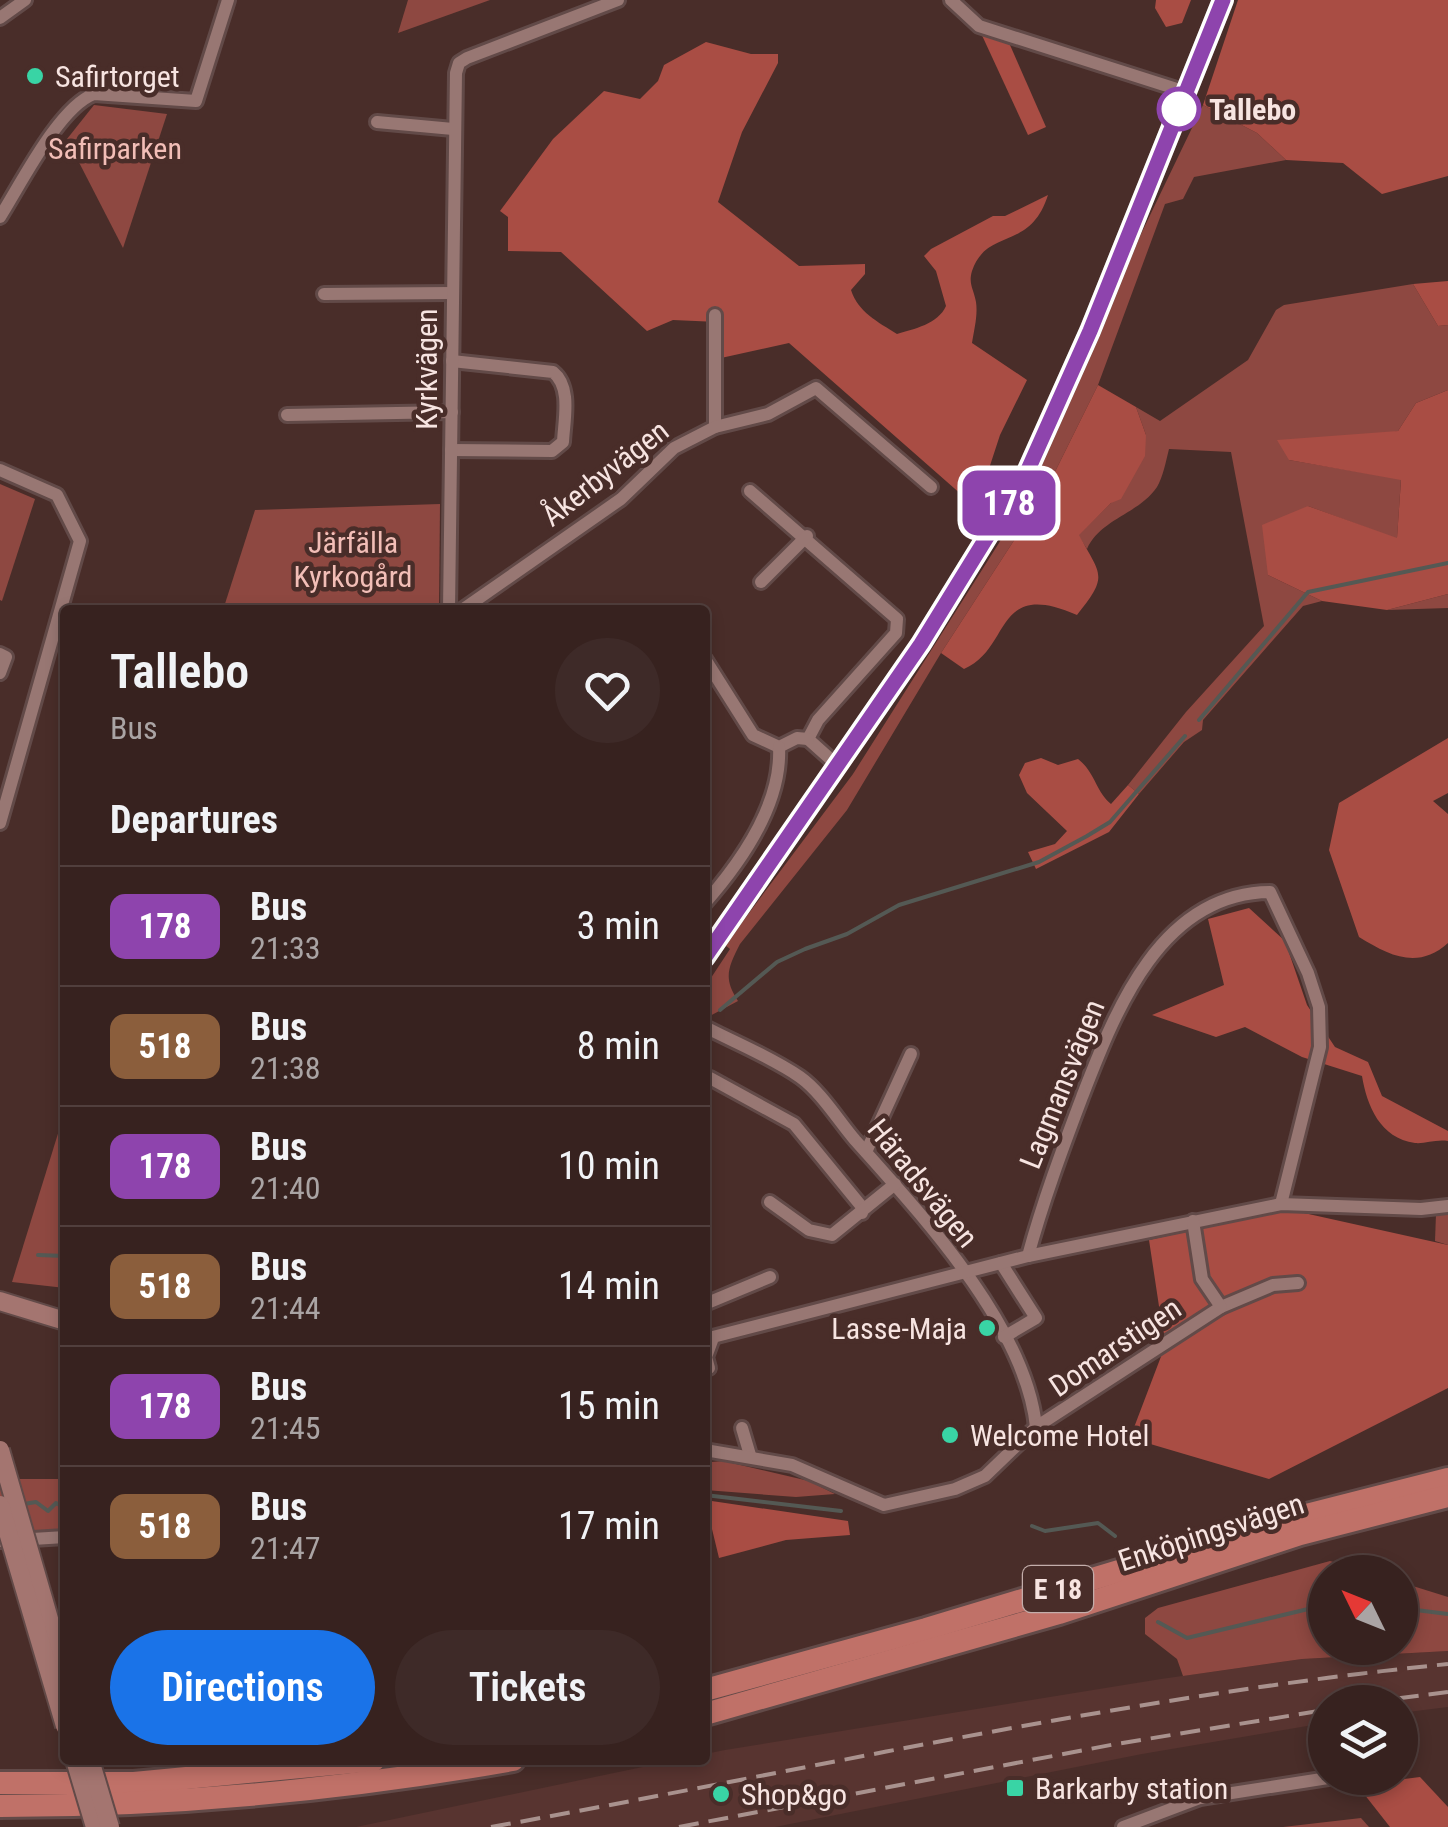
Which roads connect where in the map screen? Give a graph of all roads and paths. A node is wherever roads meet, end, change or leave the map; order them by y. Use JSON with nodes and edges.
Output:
{"nodes":[{"id":1,"x":14,"y":0,"type":"edge"},
{"id":2,"x":25,"y":0,"type":"edge"},
{"id":3,"x":228,"y":0,"type":"edge"},
{"id":4,"x":618,"y":0,"type":"edge"},
{"id":5,"x":951,"y":0,"type":"edge"},
{"id":6,"x":1224,"y":0,"type":"edge"},
{"id":7,"x":0,"y":9,"type":"edge"},
{"id":8,"x":0,"y":18,"type":"edge"},
{"id":9,"x":1186,"y":92,"type":"junction"},
{"id":10,"x":376,"y":122,"type":"dead end"},
{"id":11,"x":453,"y":129,"type":"junction"},
{"id":12,"x":0,"y":217,"type":"edge"},
{"id":13,"x":452,"y":293,"type":"junction"},
{"id":14,"x":324,"y":294,"type":"dead end"},
{"id":15,"x":715,"y":316,"type":"dead end"},
{"id":16,"x":452,"y":361,"type":"junction"},
{"id":17,"x":452,"y":412,"type":"junction"},
{"id":18,"x":287,"y":415,"type":"dead end"},
{"id":19,"x":716,"y":427,"type":"junction"},
{"id":20,"x":450,"y":450,"type":"junction"},
{"id":21,"x":0,"y":470,"type":"edge"},
{"id":22,"x":930,"y":487,"type":"dead end"},
{"id":23,"x":750,"y":490,"type":"dead end"},
{"id":24,"x":807,"y":536,"type":"junction"},
{"id":25,"x":761,"y":582,"type":"dead end"},
{"id":26,"x":62,"y":605,"type":"edge"},
{"id":27,"x":448,"y":605,"type":"edge"},
{"id":28,"x":469,"y":605,"type":"edge"},
{"id":29,"x":60,"y":612,"type":"edge"},
{"id":30,"x":3,"y":656,"type":"edge"},
{"id":31,"x":710,"y":667,"type":"edge"},
{"id":32,"x":0,"y":673,"type":"edge"},
{"id":33,"x":808,"y":739,"type":"junction"},
{"id":34,"x":779,"y":747,"type":"junction"},
{"id":35,"x":837,"y":765,"type":"junction"},
{"id":36,"x":0,"y":823,"type":"edge"},
{"id":37,"x":710,"y":896,"type":"edge"},
{"id":38,"x":710,"y":950,"type":"edge"},
{"id":39,"x":710,"y":1030,"type":"edge"},
{"id":40,"x":911,"y":1054,"type":"dead end"},
{"id":41,"x":710,"y":1078,"type":"dead end"},
{"id":42,"x":866,"y":1152,"type":"junction"},
{"id":43,"x":895,"y":1184,"type":"junction"},
{"id":44,"x":770,"y":1202,"type":"dead end"},
{"id":45,"x":1281,"y":1204,"type":"junction"},
{"id":46,"x":1448,"y":1206,"type":"edge"},
{"id":47,"x":862,"y":1213,"type":"junction"},
{"id":48,"x":1193,"y":1220,"type":"junction"},
{"id":49,"x":1028,"y":1256,"type":"junction"},
{"id":50,"x":1001,"y":1264,"type":"junction"},
{"id":51,"x":964,"y":1274,"type":"junction"},
{"id":52,"x":770,"y":1277,"type":"dead end"},
{"id":53,"x":1298,"y":1283,"type":"dead end"},
{"id":54,"x":0,"y":1302,"type":"edge"},
{"id":55,"x":710,"y":1302,"type":"edge"},
{"id":56,"x":1221,"y":1307,"type":"junction"},
{"id":57,"x":28,"y":1311,"type":"junction"},
{"id":58,"x":0,"y":1312,"type":"edge"},
{"id":59,"x":60,"y":1321,"type":"edge"},
{"id":60,"x":710,"y":1335,"type":"edge"},
{"id":61,"x":1004,"y":1337,"type":"junction"},
{"id":62,"x":1036,"y":1427,"type":"junction"},
{"id":63,"x":742,"y":1428,"type":"dead end"},
{"id":64,"x":0,"y":1450,"type":"edge"},
{"id":65,"x":710,"y":1451,"type":"edge"},
{"id":66,"x":750,"y":1455,"type":"junction"},
{"id":67,"x":1448,"y":1480,"type":"edge"},
{"id":68,"x":1448,"y":1496,"type":"edge"},
{"id":69,"x":0,"y":1505,"type":"edge"},
{"id":70,"x":60,"y":1536,"type":"edge"},
{"id":71,"x":0,"y":1541,"type":"edge"},
{"id":72,"x":60,"y":1657,"type":"edge"},
{"id":73,"x":710,"y":1689,"type":"edge"},
{"id":74,"x":60,"y":1709,"type":"edge"},
{"id":75,"x":710,"y":1713,"type":"edge"},
{"id":76,"x":76,"y":1765,"type":"edge"},
{"id":77,"x":91,"y":1765,"type":"edge"},
{"id":78,"x":322,"y":1765,"type":"edge"},
{"id":79,"x":485,"y":1765,"type":"edge"},
{"id":80,"x":1308,"y":1781,"type":"edge"},
{"id":81,"x":0,"y":1783,"type":"edge"},
{"id":82,"x":0,"y":1806,"type":"edge"},
{"id":83,"x":95,"y":1827,"type":"edge"},
{"id":84,"x":110,"y":1827,"type":"edge"},
{"id":85,"x":1123,"y":1827,"type":"edge"}],
"edges":[{"from":1,"to":7,"type":"street"},
{"from":2,"to":8,"type":"street"},
{"from":3,"to":12,"type":"street"},
{"from":4,"to":11,"type":"street","name":"Kyrkvägen"},
{"from":5,"to":9,"type":"street"},
{"from":6,"to":9,"type":"street"},
{"from":9,"to":35,"type":"street"},
{"from":10,"to":11,"type":"street"},
{"from":11,"to":13,"type":"street","name":"Kyrkvägen"},
{"from":13,"to":14,"type":"street"},
{"from":13,"to":16,"type":"street","name":"Kyrkvägen"},
{"from":15,"to":19,"type":"street"},
{"from":16,"to":17,"type":"street","name":"Kyrkvägen"},
{"from":16,"to":20,"type":"street"},
{"from":17,"to":18,"type":"street"},
{"from":17,"to":20,"type":"street","name":"Kyrkvägen"},
{"from":19,"to":22,"type":"street","name":"Åkerbyvägen"},
{"from":19,"to":28,"type":"street","name":"Åkerbyvägen"},
{"from":20,"to":27,"type":"street","name":"Kyrkvägen"},
{"from":21,"to":26,"type":"street"},
{"from":23,"to":24,"type":"street"},
{"from":24,"to":25,"type":"street"},
{"from":24,"to":33,"type":"street"},
{"from":29,"to":36,"type":"street"},
{"from":30,"to":32,"type":"street"},
{"from":31,"to":34,"type":"street"},
{"from":33,"to":34,"type":"street"},
{"from":33,"to":35,"type":"street"},
{"from":34,"to":37,"type":"street"},
{"from":35,"to":38,"type":"street"},
{"from":39,"to":42,"type":"street","name":"Häradsvägen"},
{"from":40,"to":42,"type":"street"},
{"from":41,"to":47,"type":"street"},
{"from":42,"to":43,"type":"street","name":"Häradsvägen"},
{"from":43,"to":47,"type":"street"},
{"from":43,"to":51,"type":"street","name":"Häradsvägen"},
{"from":44,"to":47,"type":"street"},
{"from":45,"to":46,"type":"street"},
{"from":45,"to":48,"type":"street"},
{"from":45,"to":49,"type":"street","name":"Lagmansvägen"},
{"from":48,"to":49,"type":"street"},
{"from":48,"to":56,"type":"street","name":"Domarstigen"},
{"from":49,"to":50,"type":"street"},
{"from":50,"to":51,"type":"street"},
{"from":50,"to":61,"type":"street"},
{"from":51,"to":60,"type":"street"},
{"from":51,"to":61,"type":"street","name":"Häradsvägen"},
{"from":52,"to":55,"type":"street"},
{"from":53,"to":56,"type":"street","name":"Domarstigen"},
{"from":54,"to":57,"type":"street"},
{"from":56,"to":62,"type":"street","name":"Domarstigen"},
{"from":57,"to":58,"type":"street"},
{"from":57,"to":59,"type":"street"},
{"from":61,"to":62,"type":"street","name":"Häradsvägen"},
{"from":62,"to":66,"type":"street","name":"Domarstigen"},
{"from":63,"to":66,"type":"street"},
{"from":64,"to":72,"type":"street","bridge":true},
{"from":65,"to":66,"type":"street","name":"Domarstigen"},
{"from":67,"to":73,"type":"highway","name":"Enköpingsvägen","number":"E 18"},
{"from":68,"to":75,"type":"highway","name":"Enköpingsvägen","number":"E 18"},
{"from":69,"to":74,"type":"street","bridge":true},
{"from":70,"to":71,"type":"street"},
{"from":76,"to":83,"type":"street","bridge":true},
{"from":77,"to":84,"type":"street","bridge":true},
{"from":78,"to":81,"type":"highway"},
{"from":79,"to":82,"type":"highway"},
{"from":80,"to":85,"type":"street"}]}
